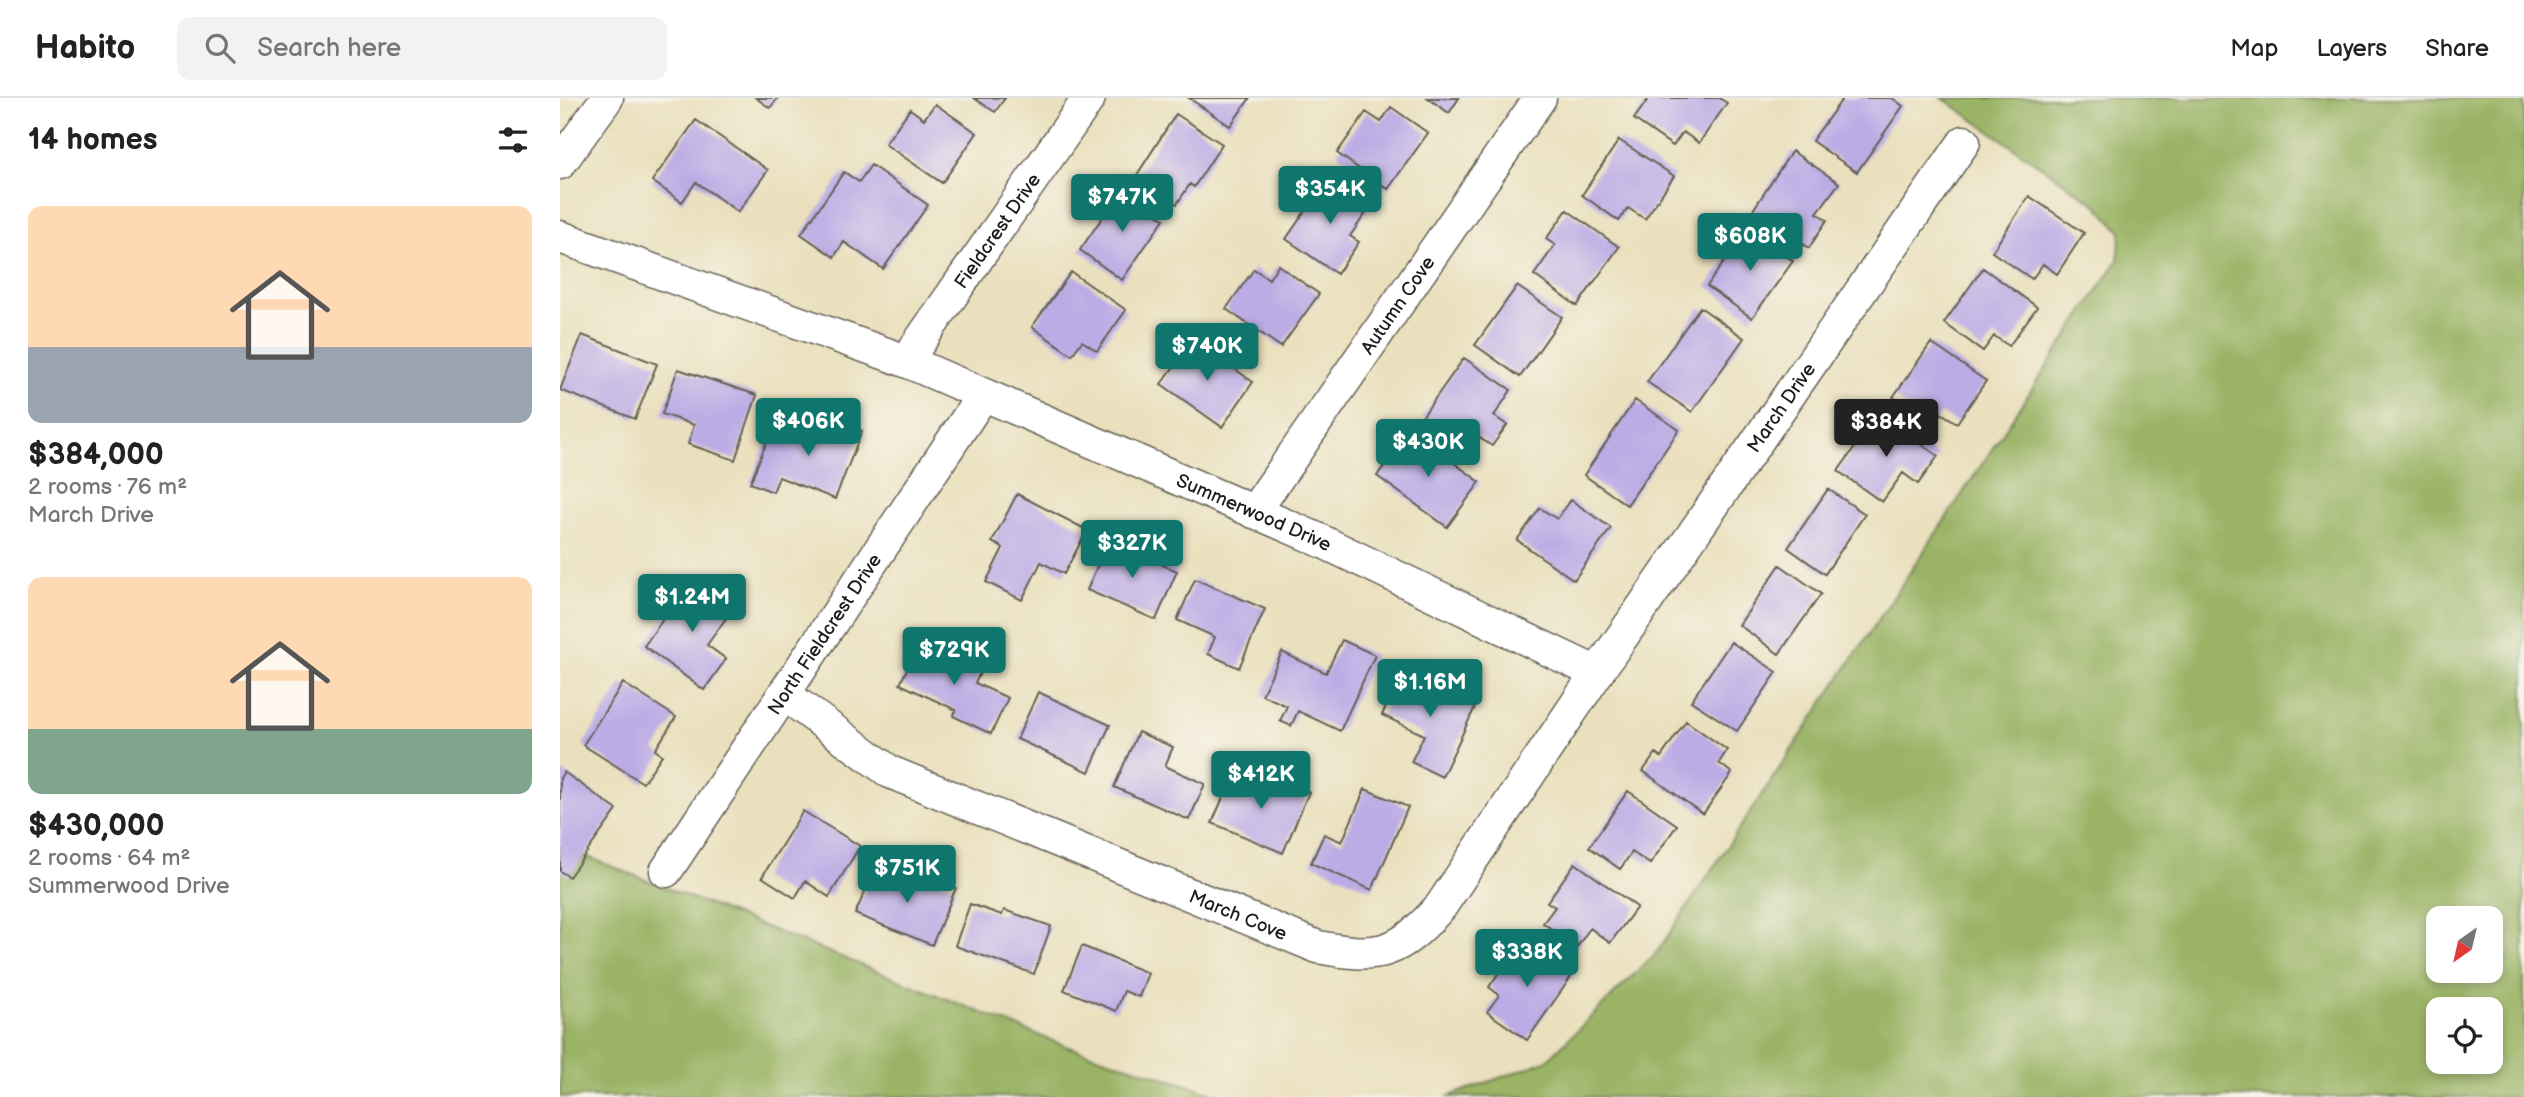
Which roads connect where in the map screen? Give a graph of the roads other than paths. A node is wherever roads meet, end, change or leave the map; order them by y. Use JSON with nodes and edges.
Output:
{"nodes":[{"id":1,"x":607,"y":98,"type":"edge"},
{"id":2,"x":1089,"y":98,"type":"edge"},
{"id":3,"x":1541,"y":98,"type":"edge"},
{"id":4,"x":1964,"y":142,"type":"dead end"},
{"id":5,"x":560,"y":163,"type":"edge"},
{"id":6,"x":560,"y":237,"type":"edge"},
{"id":7,"x":906,"y":361,"type":"junction"},
{"id":8,"x":983,"y":395,"type":"junction"},
{"id":9,"x":1254,"y":512,"type":"junction"},
{"id":10,"x":1597,"y":673,"type":"junction"},
{"id":11,"x":784,"y":694,"type":"junction"},
{"id":12,"x":666,"y":871,"type":"dead end"}],
"edges":[{"from":1,"to":5,"type":"street"},
{"from":2,"to":7,"type":"street","name":"Fieldcrest Drive"},
{"from":3,"to":9,"type":"street","name":"Autumn Cove"},
{"from":4,"to":10,"type":"street","name":"March Drive"},
{"from":6,"to":7,"type":"street"},
{"from":7,"to":8,"type":"street","name":"Summerwood Drive"},
{"from":8,"to":9,"type":"street","name":"Summerwood Drive"},
{"from":8,"to":11,"type":"street","name":"North Fieldcrest Drive"},
{"from":9,"to":10,"type":"street","name":"Summerwood Drive"},
{"from":10,"to":11,"type":"street","name":"March Cove"},
{"from":11,"to":12,"type":"street","name":"North Fieldcrest Drive"}]}
